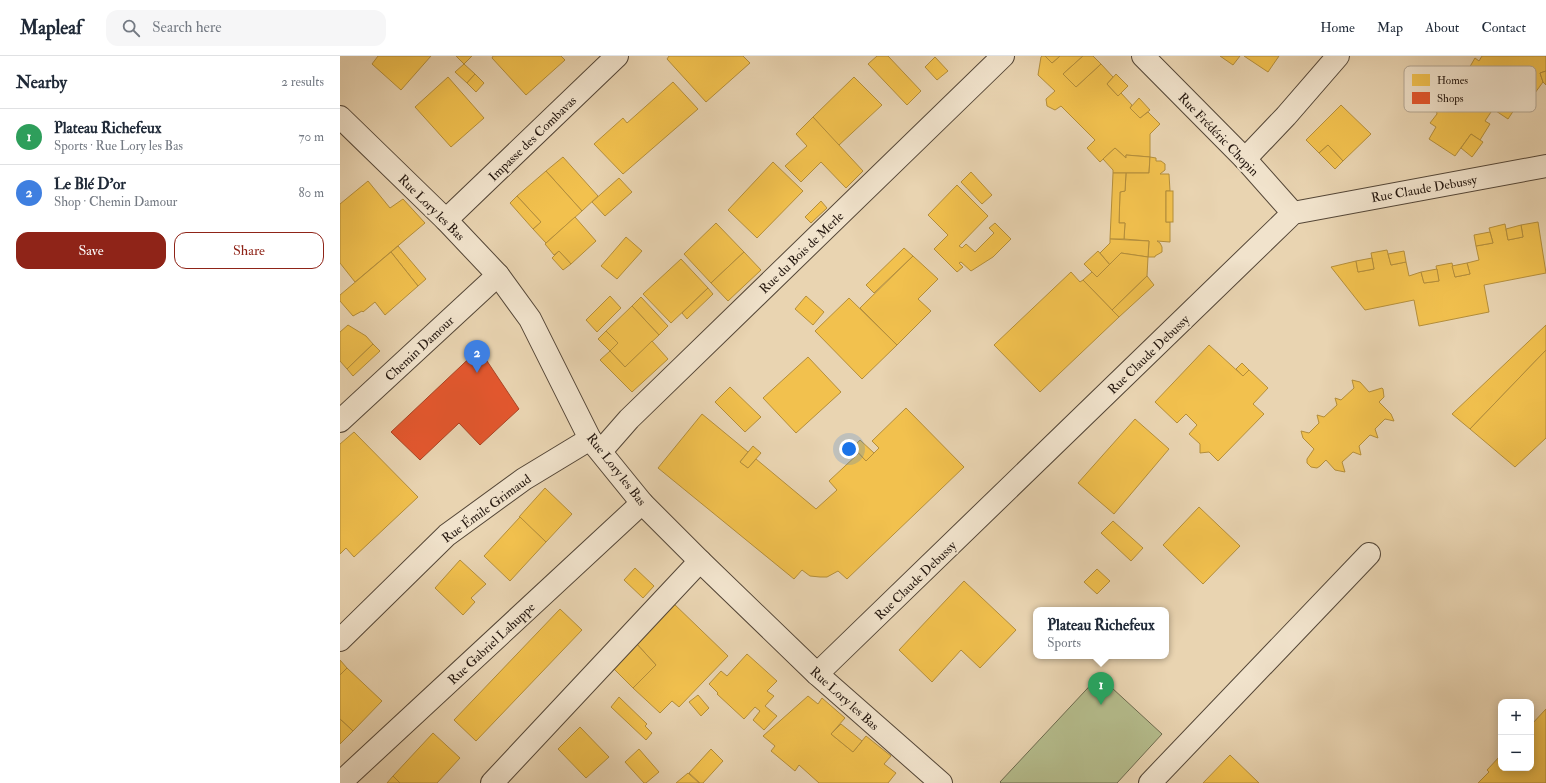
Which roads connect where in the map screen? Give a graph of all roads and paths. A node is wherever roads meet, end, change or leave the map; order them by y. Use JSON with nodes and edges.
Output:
{"nodes":[{"id":1,"x":617,"y":56,"type":"edge"},
{"id":2,"x":1003,"y":56,"type":"edge"},
{"id":3,"x":1142,"y":56,"type":"edge"},
{"id":4,"x":1338,"y":56,"type":"edge"},
{"id":5,"x":340,"y":117,"type":"edge"},
{"id":6,"x":1245,"y":159,"type":"junction"},
{"id":7,"x":1546,"y":166,"type":"edge"},
{"id":8,"x":1294,"y":213,"type":"junction"},
{"id":9,"x":446,"y":220,"type":"junction"},
{"id":10,"x":498,"y":275,"type":"junction"},
{"id":11,"x":340,"y":421,"type":"edge"},
{"id":12,"x":596,"y":445,"type":"junction"},
{"id":13,"x":642,"y":503,"type":"junction"},
{"id":14,"x":1370,"y":554,"type":"dead end"},
{"id":15,"x":700,"y":561,"type":"junction"},
{"id":16,"x":340,"y":640,"type":"edge"},
{"id":17,"x":817,"y":674,"type":"junction"},
{"id":18,"x":340,"y":783,"type":"edge"},
{"id":19,"x":492,"y":783,"type":"edge"},
{"id":20,"x":941,"y":783,"type":"edge"},
{"id":21,"x":1150,"y":783,"type":"edge"}],
"edges":[{"from":1,"to":9,"type":"street","name":"Impasse des Combavas"},
{"from":2,"to":12,"type":"street","name":"Rue du Bois de Merle"},
{"from":3,"to":6,"type":"street","name":"Rue Frédéric Chopin"},
{"from":4,"to":6,"type":"street"},
{"from":5,"to":9,"type":"street","name":"Rue Lory les Bas"},
{"from":6,"to":8,"type":"street","name":"Rue Frédéric Chopin"},
{"from":7,"to":8,"type":"street","name":"Rue Claude Debussy"},
{"from":8,"to":17,"type":"street","name":"Rue Claude Debussy"},
{"from":9,"to":10,"type":"street","name":"Rue Lory les Bas"},
{"from":10,"to":11,"type":"street","name":"Chemin Damour"},
{"from":10,"to":12,"type":"street","name":"Rue Lory les Bas"},
{"from":12,"to":13,"type":"street","name":"Rue Lory les Bas"},
{"from":12,"to":16,"type":"street","name":"Rue Émile Grimaud"},
{"from":13,"to":15,"type":"street","name":"Rue Lory les Bas"},
{"from":13,"to":18,"type":"street","name":"Rue Gabriel Lahuppe"},
{"from":14,"to":21,"type":"street"},
{"from":15,"to":17,"type":"street","name":"Rue Lory les Bas"},
{"from":15,"to":19,"type":"street"},
{"from":17,"to":20,"type":"street","name":"Rue Lory les Bas"}]}
